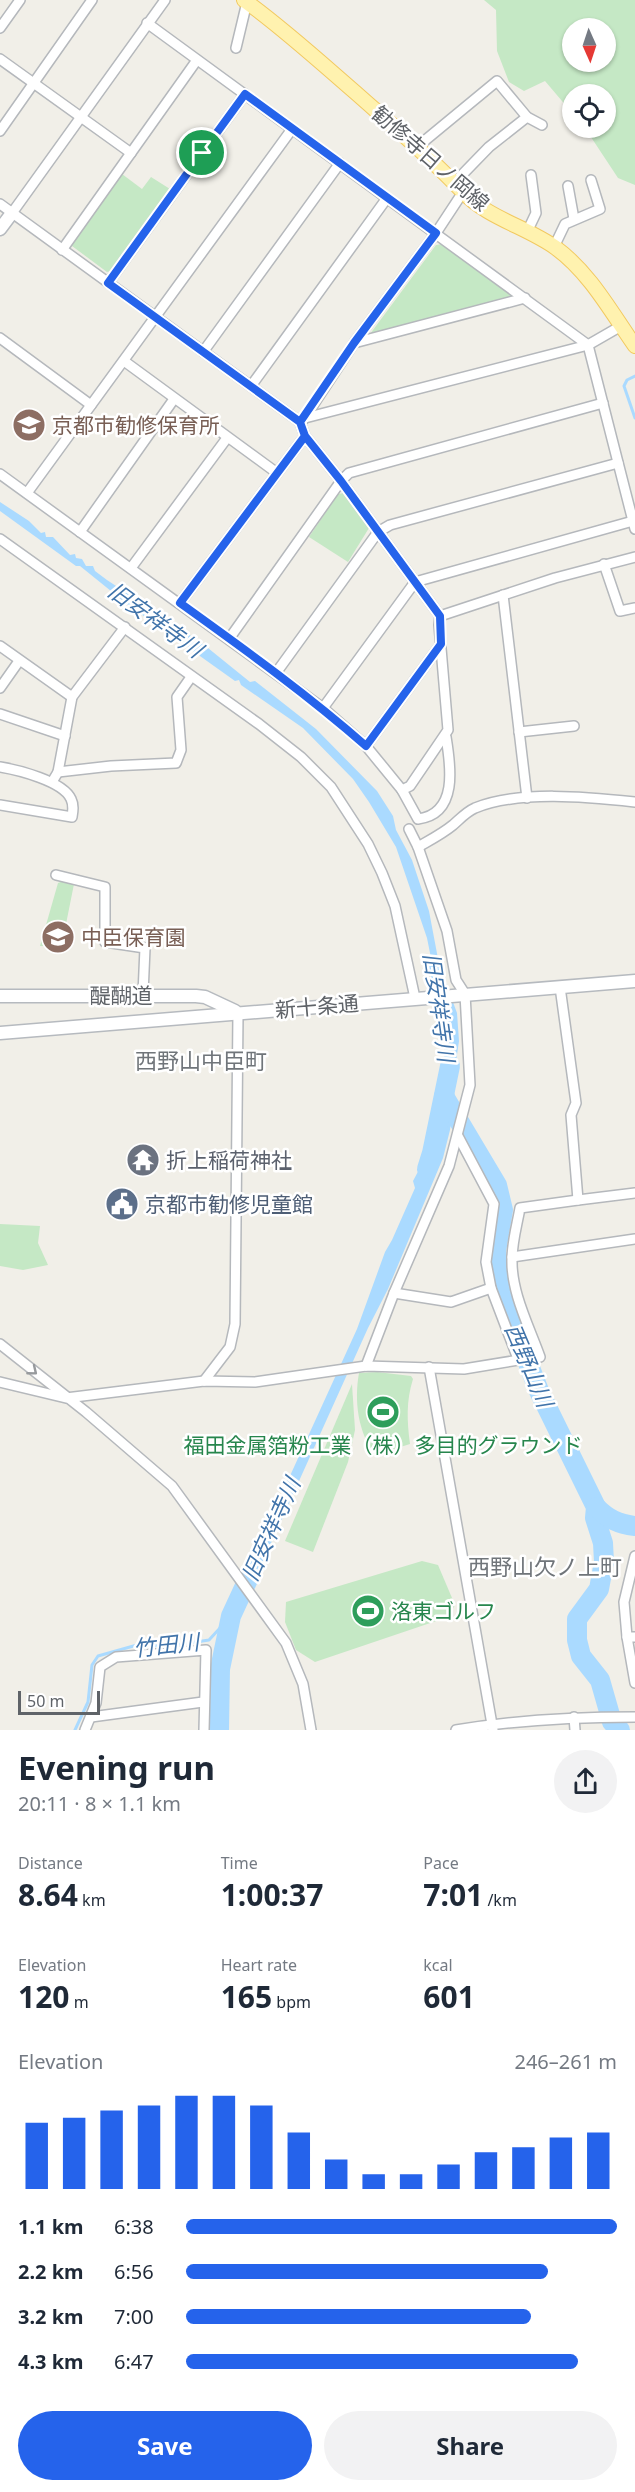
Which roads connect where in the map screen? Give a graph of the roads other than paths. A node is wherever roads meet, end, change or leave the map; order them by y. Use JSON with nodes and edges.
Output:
{"nodes":[{"id":1,"x":20,"y":0,"type":"edge"},
{"id":2,"x":92,"y":0,"type":"edge"},
{"id":3,"x":165,"y":0,"type":"edge"},
{"id":4,"x":245,"y":1,"type":"edge"},
{"id":5,"x":147,"y":23,"type":"junction"},
{"id":6,"x":0,"y":28,"type":"edge"},
{"id":7,"x":236,"y":48,"type":"dead end"},
{"id":8,"x":0,"y":59,"type":"edge"},
{"id":9,"x":197,"y":60,"type":"junction"},
{"id":10,"x":34,"y":83,"type":"junction"},
{"id":11,"x":245,"y":94,"type":"junction"},
{"id":12,"x":81,"y":117,"type":"junction"},
{"id":13,"x":527,"y":117,"type":"junction"},
{"id":14,"x":542,"y":125,"type":"dead end"},
{"id":15,"x":292,"y":129,"type":"junction"},
{"id":16,"x":0,"y":131,"type":"edge"},
{"id":17,"x":417,"y":147,"type":"junction"},
{"id":18,"x":131,"y":153,"type":"junction"},
{"id":19,"x":340,"y":163,"type":"junction"},
{"id":20,"x":531,"y":175,"type":"dead end"},
{"id":21,"x":591,"y":180,"type":"dead end"},
{"id":22,"x":568,"y":186,"type":"dead end"},
{"id":23,"x":459,"y":187,"type":"junction"},
{"id":24,"x":387,"y":198,"type":"junction"},
{"id":25,"x":0,"y":204,"type":"edge"},
{"id":26,"x":12,"y":213,"type":"junction"},
{"id":27,"x":574,"y":219,"type":"junction"},
{"id":28,"x":0,"y":229,"type":"edge"},
{"id":29,"x":528,"y":232,"type":"junction"},
{"id":30,"x":436,"y":233,"type":"junction"},
{"id":31,"x":554,"y":247,"type":"junction"},
{"id":32,"x":62,"y":250,"type":"junction"},
{"id":33,"x":108,"y":283,"type":"junction"},
{"id":34,"x":525,"y":298,"type":"junction"},
{"id":35,"x":156,"y":317,"type":"junction"},
{"id":36,"x":621,"y":326,"type":"junction"},
{"id":37,"x":0,"y":338,"type":"edge"},
{"id":38,"x":354,"y":343,"type":"junction"},
{"id":39,"x":588,"y":345,"type":"junction"},
{"id":40,"x":635,"y":346,"type":"edge"},
{"id":41,"x":203,"y":352,"type":"junction"},
{"id":42,"x":124,"y":361,"type":"junction"},
{"id":43,"x":251,"y":386,"type":"junction"},
{"id":44,"x":174,"y":399,"type":"junction"},
{"id":45,"x":603,"y":403,"type":"junction"},
{"id":46,"x":91,"y":405,"type":"junction"},
{"id":47,"x":303,"y":420,"type":"junction"},
{"id":48,"x":305,"y":436,"type":"junction"},
{"id":49,"x":227,"y":438,"type":"junction"},
{"id":50,"x":618,"y":463,"type":"junction"},
{"id":51,"x":277,"y":473,"type":"junction"},
{"id":52,"x":0,"y":474,"type":"edge"},
{"id":53,"x":341,"y":481,"type":"junction"},
{"id":54,"x":27,"y":493,"type":"junction"},
{"id":55,"x":634,"y":525,"type":"edge"},
{"id":56,"x":80,"y":532,"type":"junction"},
{"id":57,"x":378,"y":532,"type":"junction"},
{"id":58,"x":0,"y":539,"type":"edge"},
{"id":59,"x":635,"y":557,"type":"edge"},
{"id":60,"x":603,"y":564,"type":"junction"},
{"id":61,"x":131,"y":568,"type":"junction"},
{"id":62,"x":415,"y":582,"type":"junction"},
{"id":63,"x":503,"y":595,"type":"junction"},
{"id":64,"x":180,"y":603,"type":"junction"},
{"id":65,"x":635,"y":608,"type":"edge"},
{"id":66,"x":440,"y":616,"type":"junction"},
{"id":67,"x":125,"y":627,"type":"junction"},
{"id":68,"x":229,"y":639,"type":"junction"},
{"id":69,"x":441,"y":644,"type":"junction"},
{"id":70,"x":0,"y":646,"type":"edge"},
{"id":71,"x":19,"y":661,"type":"junction"},
{"id":72,"x":276,"y":673,"type":"junction"},
{"id":73,"x":191,"y":677,"type":"junction"},
{"id":74,"x":0,"y":688,"type":"edge"},
{"id":75,"x":72,"y":697,"type":"junction"},
{"id":76,"x":323,"y":708,"type":"junction"},
{"id":77,"x":0,"y":714,"type":"edge"},
{"id":78,"x":574,"y":726,"type":"dead end"},
{"id":79,"x":519,"y":732,"type":"junction"},
{"id":80,"x":65,"y":736,"type":"junction"},
{"id":81,"x":446,"y":737,"type":"junction"},
{"id":82,"x":366,"y":746,"type":"junction"},
{"id":83,"x":0,"y":767,"type":"edge"},
{"id":84,"x":58,"y":772,"type":"junction"},
{"id":85,"x":52,"y":782,"type":"junction"},
{"id":86,"x":402,"y":790,"type":"junction"},
{"id":87,"x":527,"y":798,"type":"junction"},
{"id":88,"x":635,"y":802,"type":"edge"},
{"id":89,"x":0,"y":805,"type":"edge"},
{"id":90,"x":409,"y":829,"type":"dead end"},
{"id":91,"x":418,"y":847,"type":"junction"},
{"id":92,"x":56,"y":875,"type":"dead end"},
{"id":93,"x":635,"y":981,"type":"edge"},
{"id":94,"x":560,"y":987,"type":"junction"},
{"id":95,"x":143,"y":994,"type":"junction"},
{"id":96,"x":462,"y":995,"type":"junction"},
{"id":97,"x":0,"y":996,"type":"edge"},
{"id":98,"x":415,"y":998,"type":"junction"},
{"id":99,"x":238,"y":1013,"type":"junction"},
{"id":100,"x":0,"y":1033,"type":"edge"},
{"id":101,"x":458,"y":1136,"type":"junction"},
{"id":102,"x":635,"y":1193,"type":"edge"},
{"id":103,"x":578,"y":1200,"type":"junction"},
{"id":104,"x":635,"y":1239,"type":"edge"},
{"id":105,"x":512,"y":1257,"type":"junction"},
{"id":106,"x":491,"y":1288,"type":"junction"},
{"id":107,"x":394,"y":1293,"type":"junction"},
{"id":108,"x":0,"y":1344,"type":"edge"},
{"id":109,"x":520,"y":1358,"type":"junction"},
{"id":110,"x":366,"y":1366,"type":"junction"},
{"id":111,"x":429,"y":1367,"type":"junction"},
{"id":112,"x":204,"y":1381,"type":"junction"},
{"id":113,"x":0,"y":1382,"type":"edge"},
{"id":114,"x":66,"y":1398,"type":"junction"},
{"id":115,"x":635,"y":1556,"type":"edge"},
{"id":116,"x":631,"y":1637,"type":"edge"},
{"id":117,"x":635,"y":1683,"type":"edge"},
{"id":118,"x":203,"y":1702,"type":"junction"},
{"id":119,"x":91,"y":1717,"type":"junction"},
{"id":120,"x":574,"y":1717,"type":"junction"},
{"id":121,"x":635,"y":1717,"type":"edge"},
{"id":122,"x":492,"y":1727,"type":"edge"},
{"id":123,"x":85,"y":1730,"type":"edge"},
{"id":124,"x":204,"y":1730,"type":"edge"},
{"id":125,"x":311,"y":1730,"type":"edge"},
{"id":126,"x":456,"y":1730,"type":"edge"},
{"id":127,"x":575,"y":1730,"type":"edge"}],
"edges":[{"from":1,"to":6,"type":"street"},
{"from":2,"to":10,"type":"street"},
{"from":3,"to":5,"type":"street"},
{"from":4,"to":7,"type":"street"},
{"from":4,"to":17,"type":"main road","name":"勧修寺日ノ岡線"},
{"from":5,"to":9,"type":"street"},
{"from":5,"to":12,"type":"street"},
{"from":8,"to":10,"type":"street"},
{"from":9,"to":11,"type":"street"},
{"from":9,"to":18,"type":"street"},
{"from":10,"to":12,"type":"street"},
{"from":10,"to":16,"type":"street"},
{"from":11,"to":15,"type":"street"},
{"from":11,"to":33,"type":"street"},
{"from":12,"to":18,"type":"street"},
{"from":12,"to":26,"type":"street"},
{"from":13,"to":14,"type":"street"},
{"from":13,"to":17,"type":"street"},
{"from":13,"to":23,"type":"street"},
{"from":15,"to":19,"type":"street"},
{"from":15,"to":35,"type":"street"},
{"from":17,"to":23,"type":"main road","name":"勧修寺日ノ岡線"},
{"from":18,"to":32,"type":"street"},
{"from":19,"to":24,"type":"street"},
{"from":19,"to":41,"type":"street"},
{"from":20,"to":29,"type":"street"},
{"from":21,"to":27,"type":"street"},
{"from":22,"to":27,"type":"street"},
{"from":23,"to":29,"type":"main road","name":"勧修寺日ノ岡線"},
{"from":23,"to":30,"type":"street"},
{"from":24,"to":30,"type":"street"},
{"from":24,"to":43,"type":"street"},
{"from":25,"to":26,"type":"street"},
{"from":26,"to":28,"type":"main road"},
{"from":26,"to":32,"type":"street"},
{"from":27,"to":31,"type":"street"},
{"from":29,"to":31,"type":"main road","name":"勧修寺日ノ岡線"},
{"from":30,"to":34,"type":"street"},
{"from":30,"to":38,"type":"street"},
{"from":31,"to":36,"type":"main road","name":"勧修寺日ノ岡線"},
{"from":32,"to":33,"type":"street"},
{"from":33,"to":35,"type":"street"},
{"from":34,"to":38,"type":"street"},
{"from":34,"to":39,"type":"street"},
{"from":35,"to":41,"type":"street"},
{"from":35,"to":42,"type":"street"},
{"from":36,"to":39,"type":"street"},
{"from":36,"to":40,"type":"main road","name":"勧修寺日ノ岡線"},
{"from":37,"to":46,"type":"street"},
{"from":38,"to":47,"type":"street"},
{"from":39,"to":45,"type":"street"},
{"from":39,"to":47,"type":"street"},
{"from":41,"to":43,"type":"street"},
{"from":42,"to":44,"type":"street"},
{"from":42,"to":46,"type":"street"},
{"from":43,"to":47,"type":"street"},
{"from":44,"to":49,"type":"street"},
{"from":44,"to":56,"type":"street"},
{"from":45,"to":50,"type":"street"},
{"from":45,"to":53,"type":"street"},
{"from":46,"to":54,"type":"street"},
{"from":47,"to":48,"type":"street"},
{"from":48,"to":51,"type":"street"},
{"from":48,"to":53,"type":"street"},
{"from":49,"to":51,"type":"street"},
{"from":49,"to":61,"type":"street"},
{"from":50,"to":55,"type":"street"},
{"from":50,"to":57,"type":"street"},
{"from":51,"to":64,"type":"street"},
{"from":52,"to":54,"type":"street"},
{"from":53,"to":57,"type":"street"},
{"from":53,"to":68,"type":"street"},
{"from":54,"to":56,"type":"street"},
{"from":55,"to":62,"type":"street"},
{"from":56,"to":61,"type":"street"},
{"from":57,"to":62,"type":"street"},
{"from":57,"to":72,"type":"street"},
{"from":58,"to":67,"type":"street"},
{"from":59,"to":60,"type":"street"},
{"from":60,"to":63,"type":"street"},
{"from":60,"to":65,"type":"street"},
{"from":61,"to":64,"type":"street"},
{"from":62,"to":66,"type":"street"},
{"from":62,"to":76,"type":"street"},
{"from":63,"to":66,"type":"street"},
{"from":63,"to":79,"type":"street"},
{"from":64,"to":68,"type":"street"},
{"from":66,"to":69,"type":"street"},
{"from":67,"to":73,"type":"street"},
{"from":67,"to":75,"type":"street"},
{"from":68,"to":72,"type":"street"},
{"from":69,"to":81,"type":"street"},
{"from":69,"to":82,"type":"street"},
{"from":70,"to":71,"type":"street"},
{"from":71,"to":74,"type":"street"},
{"from":71,"to":75,"type":"street"},
{"from":72,"to":76,"type":"street"},
{"from":73,"to":84,"type":"street"},
{"from":73,"to":98,"type":"street"},
{"from":75,"to":80,"type":"street"},
{"from":76,"to":82,"type":"street"},
{"from":77,"to":80,"type":"street"},
{"from":78,"to":79,"type":"street"},
{"from":79,"to":87,"type":"street"},
{"from":80,"to":84,"type":"street"},
{"from":81,"to":86,"type":"street"},
{"from":81,"to":86,"type":"street"},
{"from":82,"to":86,"type":"street"},
{"from":83,"to":85,"type":"street"},
{"from":84,"to":85,"type":"street"},
{"from":85,"to":89,"type":"street"},
{"from":87,"to":88,"type":"street"},
{"from":87,"to":91,"type":"street"},
{"from":90,"to":91,"type":"street"},
{"from":91,"to":96,"type":"street"},
{"from":92,"to":95,"type":"street"},
{"from":93,"to":94,"type":"main road","name":"新十条通"},
{"from":94,"to":96,"type":"main road","name":"新十条通"},
{"from":94,"to":103,"type":"street"},
{"from":95,"to":97,"type":"main road","name":"醍醐道"},
{"from":95,"to":99,"type":"main road","name":"醍醐道"},
{"from":96,"to":98,"type":"main road","name":"新十条通"},
{"from":96,"to":101,"type":"street"},
{"from":98,"to":99,"type":"main road","name":"新十条通"},
{"from":99,"to":100,"type":"main road","name":"新十条通"},
{"from":99,"to":112,"type":"street"},
{"from":101,"to":106,"type":"street"},
{"from":101,"to":107,"type":"street"},
{"from":102,"to":103,"type":"street"},
{"from":103,"to":105,"type":"street"},
{"from":104,"to":105,"type":"street"},
{"from":105,"to":109,"type":"street"},
{"from":106,"to":107,"type":"street"},
{"from":106,"to":109,"type":"street"},
{"from":107,"to":110,"type":"street"},
{"from":108,"to":114,"type":"street","one_way":true},
{"from":109,"to":111,"type":"street"},
{"from":110,"to":111,"type":"street"},
{"from":110,"to":112,"type":"street"},
{"from":111,"to":122,"type":"street"},
{"from":112,"to":114,"type":"street"},
{"from":113,"to":114,"type":"street"},
{"from":114,"to":125,"type":"street"},
{"from":115,"to":116,"type":"street"},
{"from":116,"to":117,"type":"street"},
{"from":118,"to":119,"type":"street"},
{"from":118,"to":119,"type":"street"},
{"from":118,"to":124,"type":"street"},
{"from":119,"to":123,"type":"street"},
{"from":120,"to":121,"type":"street"},
{"from":120,"to":122,"type":"street"},
{"from":120,"to":127,"type":"street"},
{"from":122,"to":126,"type":"street"}]}
